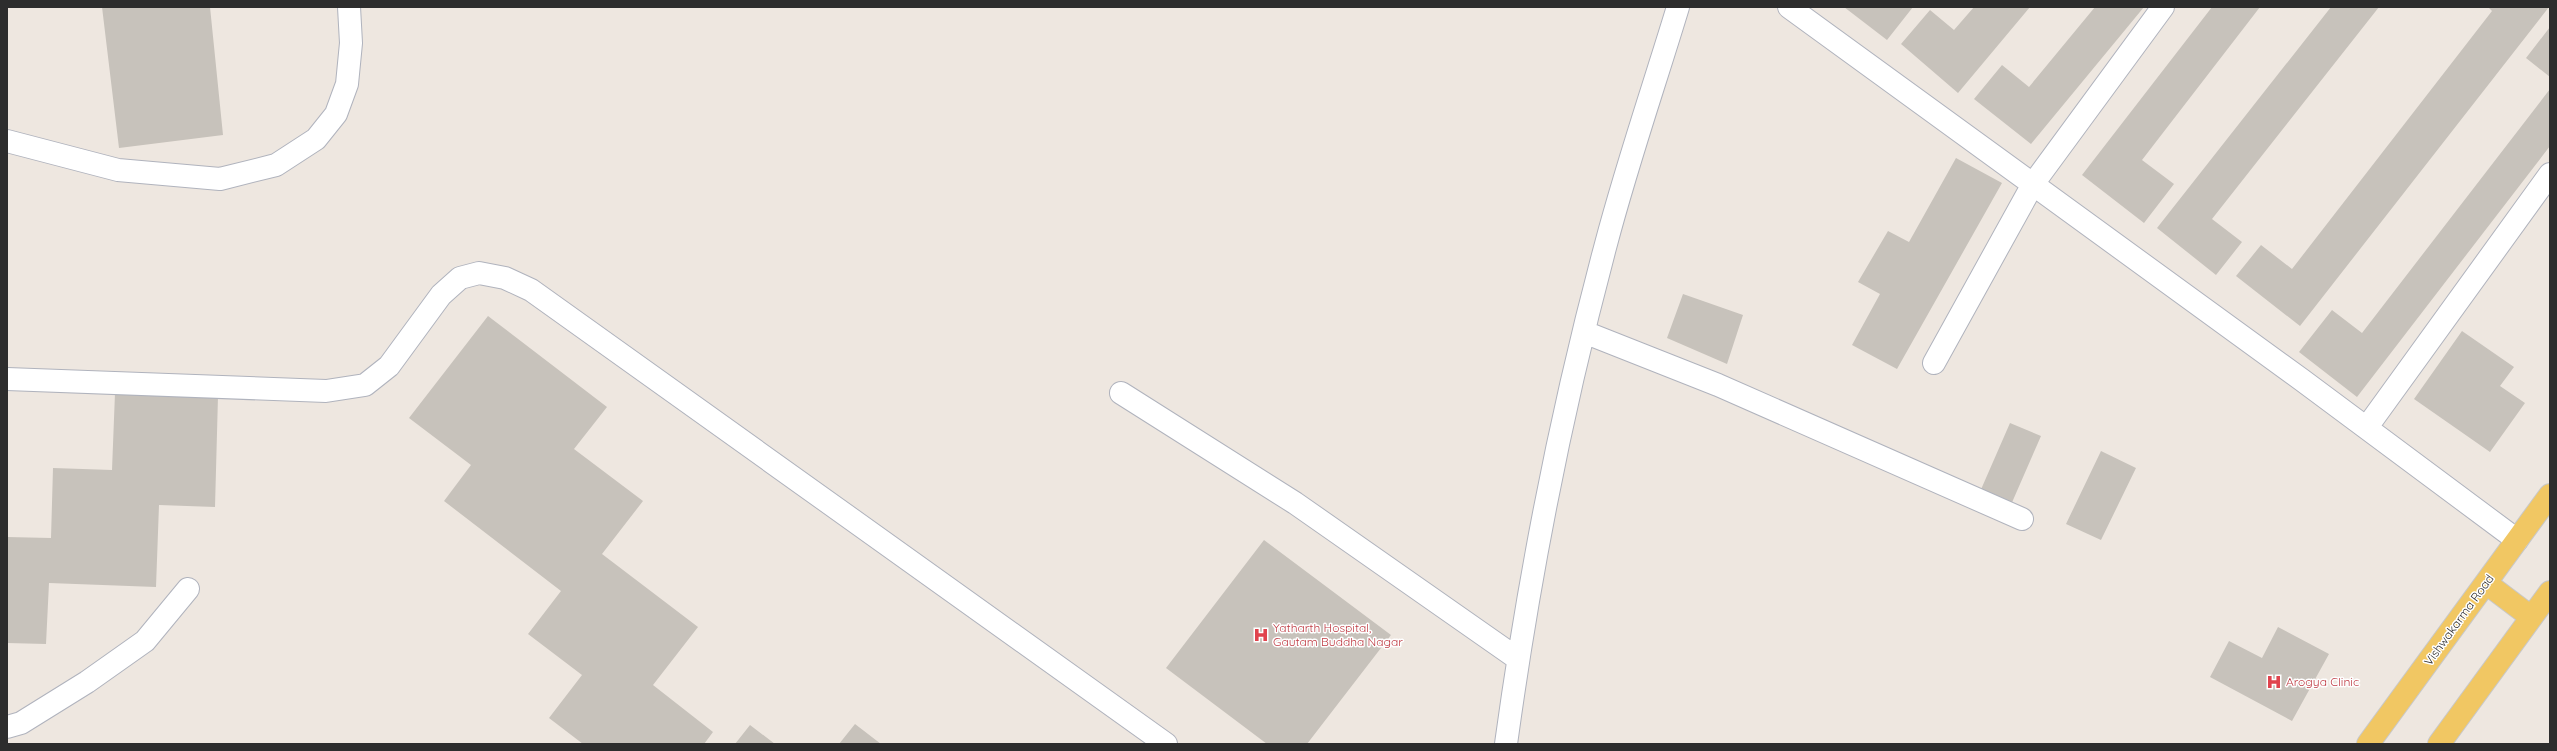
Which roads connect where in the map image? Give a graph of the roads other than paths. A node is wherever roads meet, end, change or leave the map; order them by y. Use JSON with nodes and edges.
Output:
{"nodes":[{"id":1,"x":349,"y":7,"type":"edge"},
{"id":2,"x":1678,"y":7,"type":"edge"},
{"id":3,"x":1789,"y":7,"type":"edge"},
{"id":4,"x":2163,"y":7,"type":"edge"},
{"id":5,"x":7,"y":141,"type":"edge"},
{"id":6,"x":2550,"y":174,"type":"edge"},
{"id":7,"x":2032,"y":184,"type":"junction"},
{"id":8,"x":1584,"y":332,"type":"junction"},
{"id":9,"x":1934,"y":363,"type":"dead end"},
{"id":10,"x":7,"y":379,"type":"edge"},
{"id":11,"x":1121,"y":393,"type":"dead end"},
{"id":12,"x":2367,"y":427,"type":"junction"},
{"id":13,"x":2550,"y":495,"type":"edge"},
{"id":14,"x":2022,"y":519,"type":"dead end"},
{"id":15,"x":2517,"y":540,"type":"junction"},
{"id":16,"x":2486,"y":583,"type":"junction"},
{"id":17,"x":188,"y":589,"type":"dead end"},
{"id":18,"x":2550,"y":592,"type":"edge"},
{"id":19,"x":2531,"y":617,"type":"junction"},
{"id":20,"x":1518,"y":659,"type":"junction"},
{"id":21,"x":7,"y":727,"type":"edge"},
{"id":22,"x":1166,"y":744,"type":"edge"},
{"id":23,"x":1506,"y":744,"type":"edge"},
{"id":24,"x":2368,"y":744,"type":"edge"},
{"id":25,"x":2439,"y":744,"type":"edge"}],
"edges":[{"from":1,"to":5,"type":"street"},
{"from":2,"to":8,"type":"street"},
{"from":3,"to":7,"type":"street"},
{"from":4,"to":7,"type":"street"},
{"from":6,"to":12,"type":"street"},
{"from":7,"to":9,"type":"street"},
{"from":7,"to":12,"type":"street"},
{"from":8,"to":14,"type":"street"},
{"from":8,"to":20,"type":"street"},
{"from":10,"to":22,"type":"street"},
{"from":11,"to":20,"type":"street"},
{"from":12,"to":15,"type":"street"},
{"from":13,"to":15,"type":"main road","name":"Vishwakarma Road"},
{"from":15,"to":16,"type":"main road","name":"Vishwakarma Road"},
{"from":16,"to":19,"type":"main road"},
{"from":16,"to":24,"type":"main road","name":"Vishwakarma Road"},
{"from":17,"to":21,"type":"street"},
{"from":18,"to":19,"type":"main road"},
{"from":19,"to":25,"type":"main road"},
{"from":20,"to":23,"type":"street"}]}
